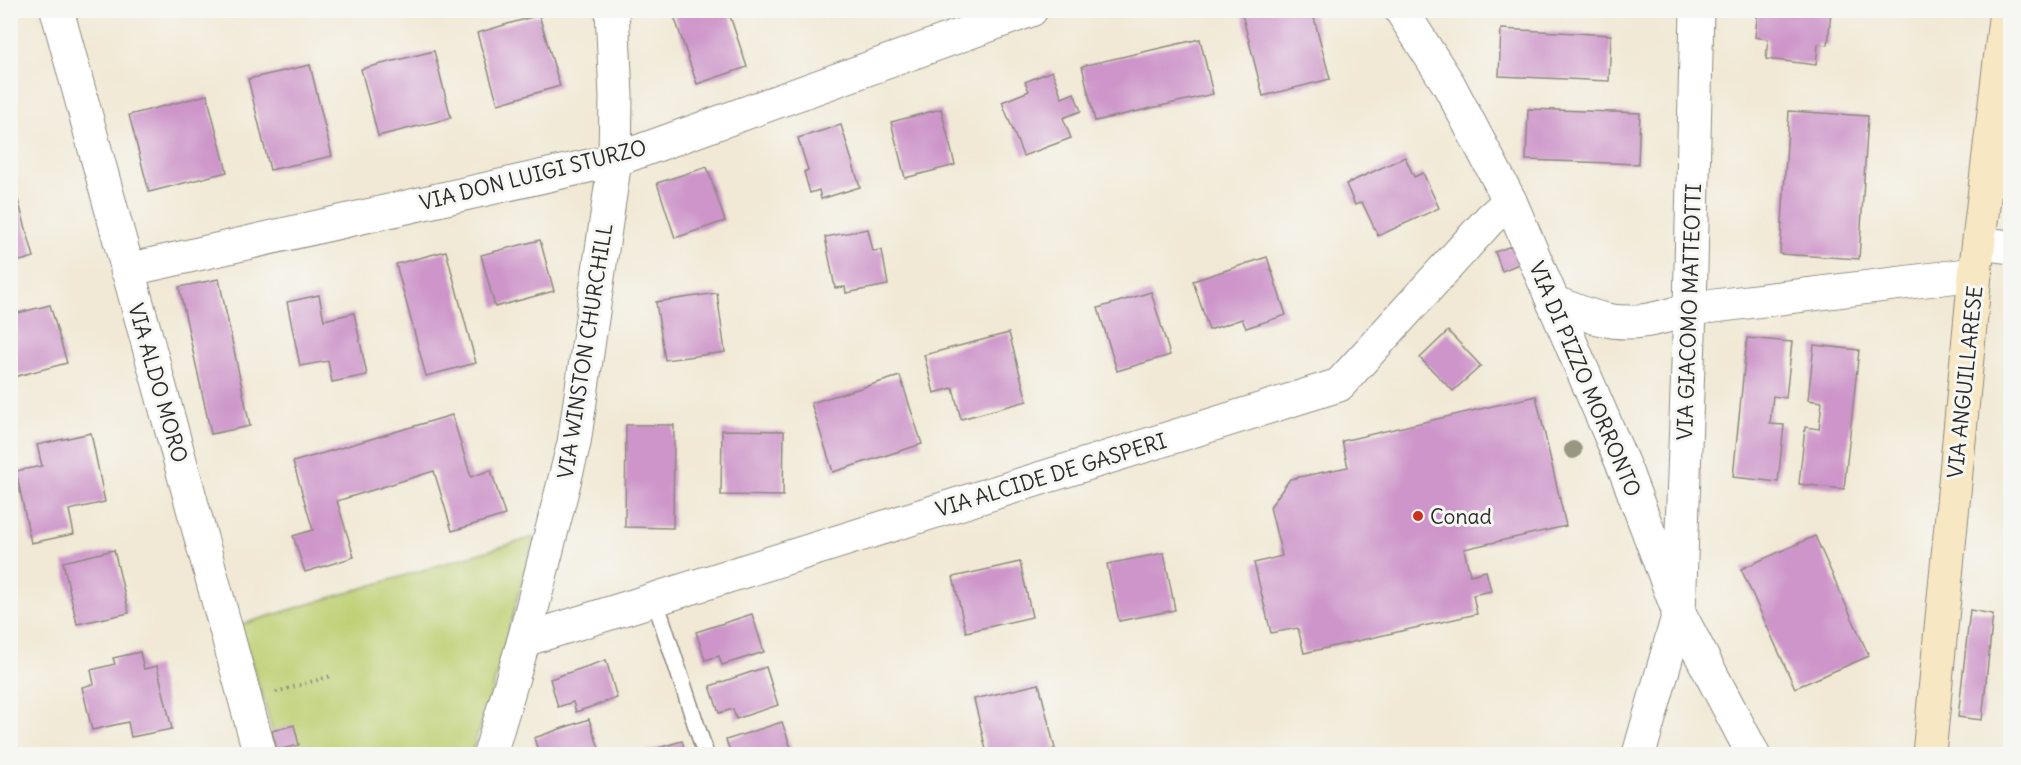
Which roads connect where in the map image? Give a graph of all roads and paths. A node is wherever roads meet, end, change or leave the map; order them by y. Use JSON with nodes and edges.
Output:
{"nodes":[{"id":1,"x":57,"y":10,"type":"edge"},
{"id":2,"x":612,"y":10,"type":"edge"},
{"id":3,"x":1031,"y":10,"type":"edge"},
{"id":4,"x":1401,"y":10,"type":"edge"},
{"id":5,"x":1697,"y":10,"type":"edge"},
{"id":6,"x":2006,"y":10,"type":"edge"},
{"id":7,"x":615,"y":160,"type":"junction"},
{"id":8,"x":1510,"y":201,"type":"junction"},
{"id":9,"x":1988,"y":254,"type":"edge"},
{"id":10,"x":127,"y":270,"type":"junction"},
{"id":11,"x":1553,"y":302,"type":"junction"},
{"id":12,"x":1690,"y":309,"type":"junction"},
{"id":13,"x":656,"y":600,"type":"junction"},
{"id":14,"x":1679,"y":613,"type":"junction"},
{"id":15,"x":524,"y":640,"type":"junction"},
{"id":16,"x":331,"y":676,"type":"dead end"},
{"id":17,"x":246,"y":700,"type":"junction"},
{"id":18,"x":704,"y":749,"type":"dead end"},
{"id":19,"x":260,"y":754,"type":"edge"},
{"id":20,"x":490,"y":754,"type":"edge"},
{"id":21,"x":1639,"y":754,"type":"edge"},
{"id":22,"x":1754,"y":754,"type":"edge"},
{"id":23,"x":1929,"y":754,"type":"edge"}],
"edges":[{"from":1,"to":10,"type":"street","name":"VIA ALDO MORO"},
{"from":2,"to":7,"type":"street","name":"VIA WINSTON CHURCHILL"},
{"from":3,"to":7,"type":"street","name":"VIA DON LUIGI STURZO"},
{"from":4,"to":8,"type":"street","name":"VIA DI PIZZO MORRONTO"},
{"from":5,"to":12,"type":"street","name":"VIA GIACOMO MATTEOTTI"},
{"from":6,"to":9,"type":"main road","name":"VIA ANGUILLARESE"},
{"from":7,"to":10,"type":"street","name":"VIA DON LUIGI STURZO"},
{"from":7,"to":15,"type":"street","name":"VIA WINSTON CHURCHILL"},
{"from":8,"to":11,"type":"street","name":"VIA DI PIZZO MORRONTO"},
{"from":8,"to":13,"type":"street","name":"VIA ALCIDE DE GASPERI"},
{"from":9,"to":12,"type":"street"},
{"from":9,"to":23,"type":"main road","name":"VIA ANGUILLARESE"},
{"from":10,"to":17,"type":"street","name":"VIA ALDO MORO"},
{"from":11,"to":12,"type":"street"},
{"from":11,"to":14,"type":"street","name":"VIA DI PIZZO MORRONTO"},
{"from":12,"to":14,"type":"street","name":"VIA GIACOMO MATTEOTTI"},
{"from":13,"to":15,"type":"street","name":"VIA ALCIDE DE GASPERI"},
{"from":13,"to":18,"type":"lane"},
{"from":14,"to":21,"type":"street","name":"VIA GIACOMO MATTEOTTI"},
{"from":14,"to":22,"type":"street","name":"VIA DI PIZZO MORRONTO"},
{"from":15,"to":20,"type":"street","name":"VIA WINSTON CHURCHILL"},
{"from":16,"to":17,"type":"path"},
{"from":17,"to":19,"type":"street","name":"VIA ALDO MORO"}]}
